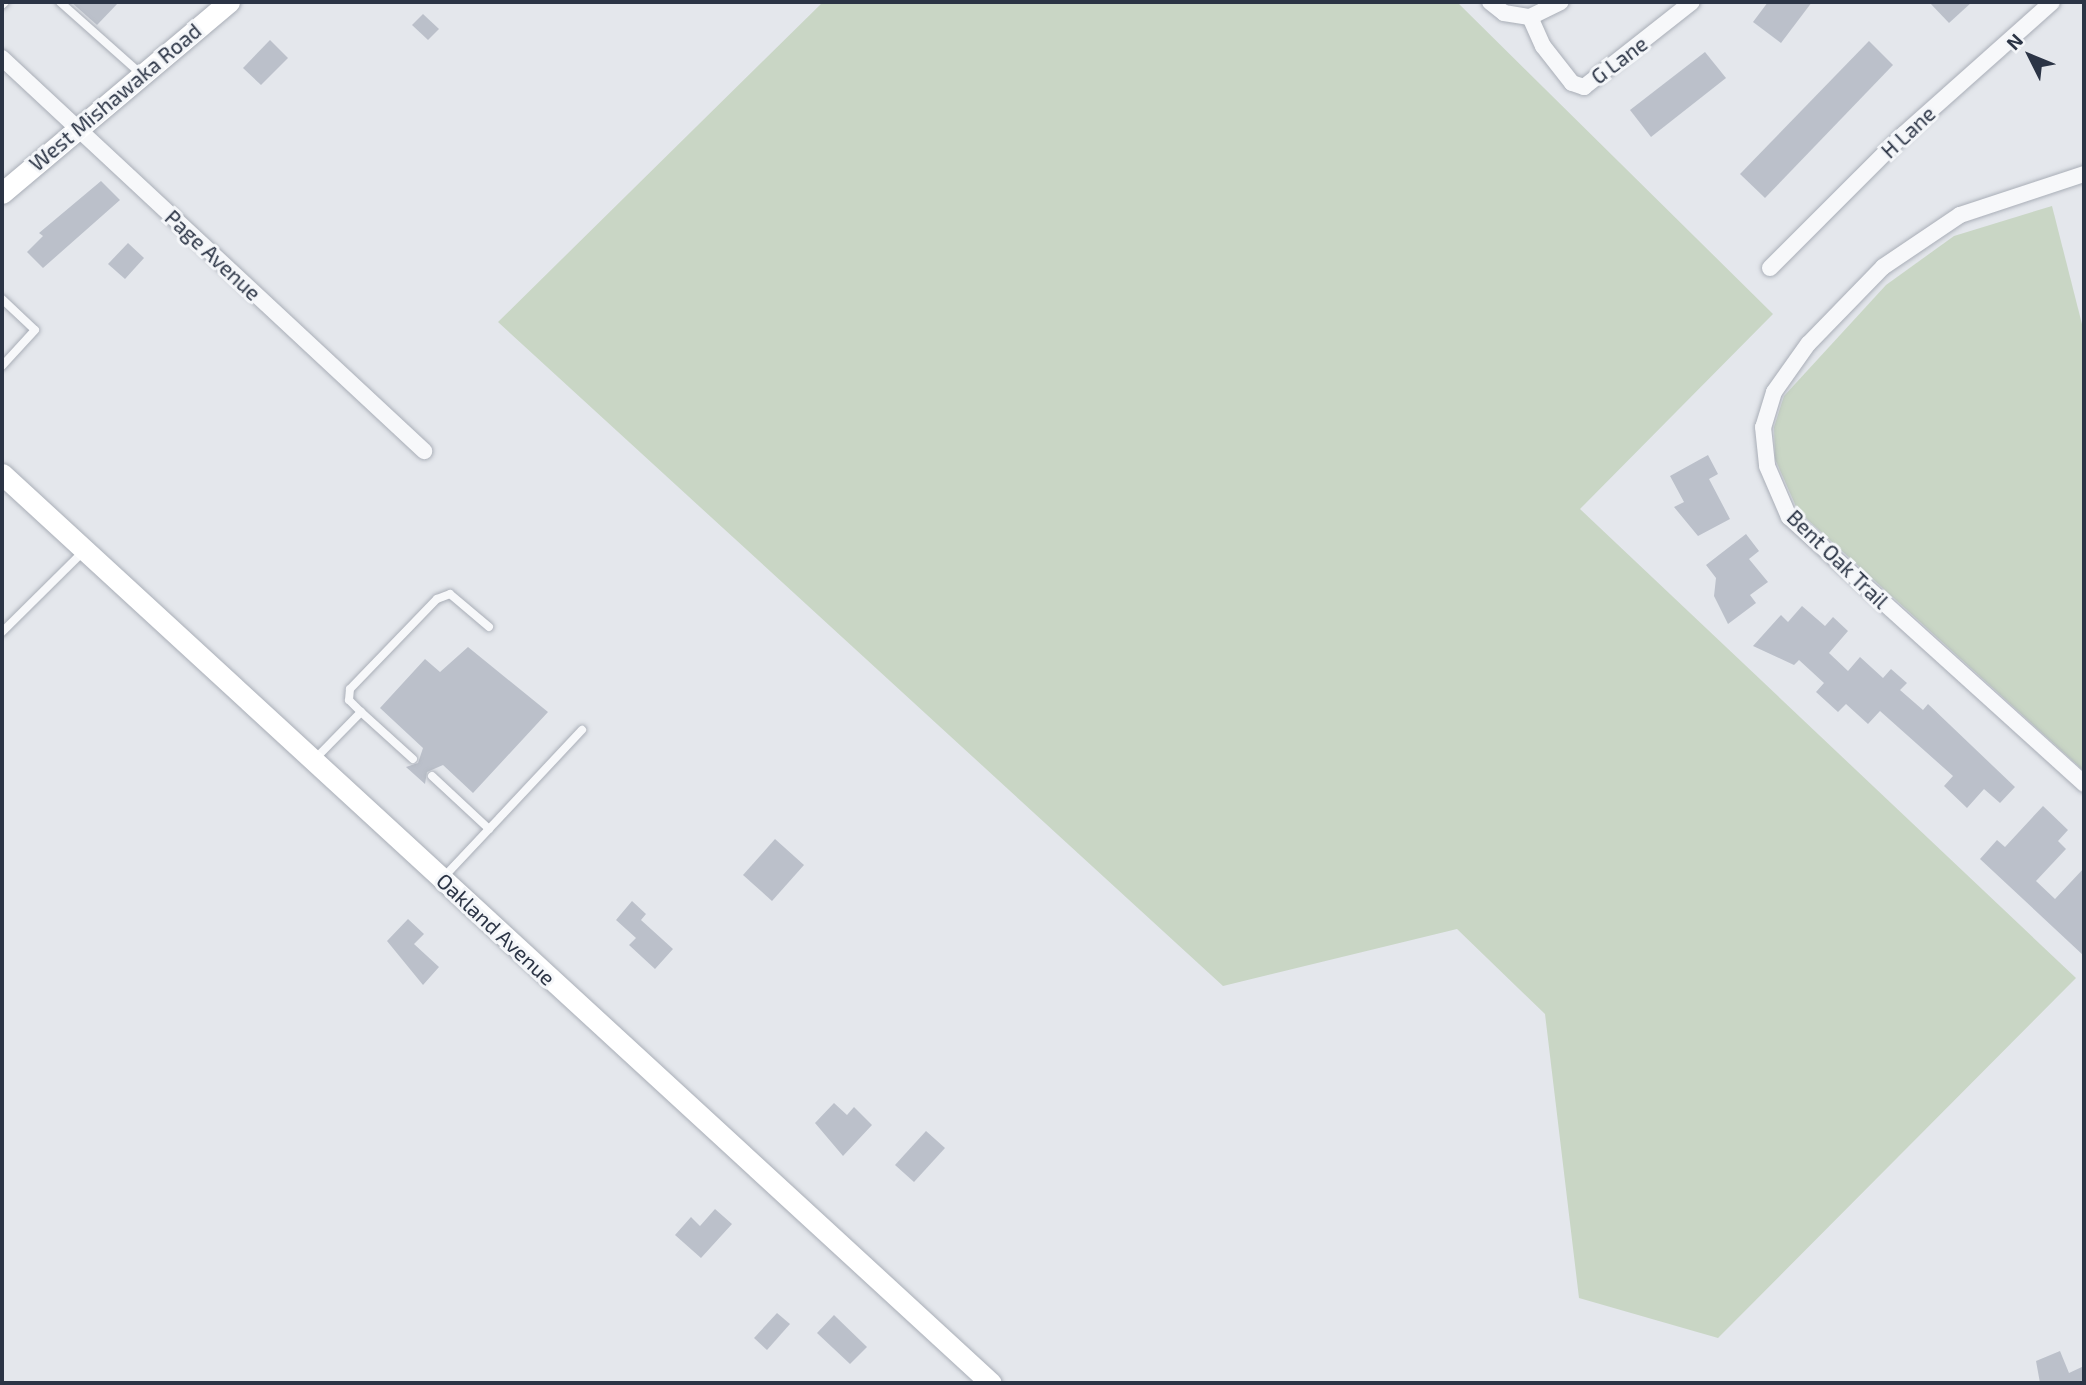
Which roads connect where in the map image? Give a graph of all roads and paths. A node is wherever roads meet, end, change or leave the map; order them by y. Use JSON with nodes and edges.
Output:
{"nodes":[{"id":1,"x":60,"y":2,"type":"edge"},
{"id":2,"x":229,"y":2,"type":"edge"},
{"id":3,"x":1490,"y":2,"type":"edge"},
{"id":4,"x":1560,"y":2,"type":"edge"},
{"id":5,"x":1692,"y":2,"type":"edge"},
{"id":6,"x":2052,"y":2,"type":"edge"},
{"id":7,"x":1530,"y":17,"type":"junction"},
{"id":8,"x":2,"y":58,"type":"edge"},
{"id":9,"x":142,"y":75,"type":"junction"},
{"id":10,"x":78,"y":129,"type":"junction"},
{"id":11,"x":2084,"y":174,"type":"edge"},
{"id":12,"x":2,"y":193,"type":"edge"},
{"id":13,"x":1770,"y":268,"type":"dead end"},
{"id":14,"x":2,"y":299,"type":"edge"},
{"id":15,"x":2,"y":366,"type":"edge"},
{"id":16,"x":424,"y":451,"type":"dead end"},
{"id":17,"x":2,"y":474,"type":"edge"},
{"id":18,"x":85,"y":551,"type":"junction"},
{"id":19,"x":489,"y":628,"type":"dead end"},
{"id":20,"x":2,"y":632,"type":"edge"},
{"id":21,"x":361,"y":712,"type":"junction"},
{"id":22,"x":582,"y":730,"type":"dead end"},
{"id":23,"x":413,"y":759,"type":"dead end"},
{"id":24,"x":313,"y":762,"type":"junction"},
{"id":25,"x":432,"y":776,"type":"dead end"},
{"id":26,"x":2084,"y":784,"type":"edge"},
{"id":27,"x":489,"y":829,"type":"junction"},
{"id":28,"x":442,"y":879,"type":"junction"},
{"id":29,"x":980,"y":1380,"type":"edge"}],
"edges":[{"from":1,"to":9,"type":"lane"},
{"from":2,"to":9,"type":"street","name":"West Mishawaka Road"},
{"from":3,"to":7,"type":"street"},
{"from":4,"to":7,"type":"street"},
{"from":5,"to":7,"type":"street","name":"G Lane"},
{"from":6,"to":13,"type":"street","name":"H Lane"},
{"from":8,"to":10,"type":"street","name":"Page Avenue"},
{"from":9,"to":10,"type":"street","name":"West Mishawaka Road"},
{"from":10,"to":12,"type":"street","name":"West Mishawaka Road"},
{"from":10,"to":16,"type":"street","name":"Page Avenue"},
{"from":11,"to":26,"type":"street","name":"Bent Oak Trail"},
{"from":14,"to":15,"type":"lane"},
{"from":17,"to":18,"type":"street","name":"Oakland Avenue"},
{"from":18,"to":20,"type":"lane"},
{"from":18,"to":24,"type":"street","name":"Oakland Avenue"},
{"from":19,"to":21,"type":"lane"},
{"from":21,"to":23,"type":"lane"},
{"from":21,"to":24,"type":"lane"},
{"from":22,"to":27,"type":"lane"},
{"from":24,"to":28,"type":"street","name":"Oakland Avenue"},
{"from":25,"to":27,"type":"lane"},
{"from":27,"to":28,"type":"lane"},
{"from":28,"to":29,"type":"street","name":"Oakland Avenue"}]}
